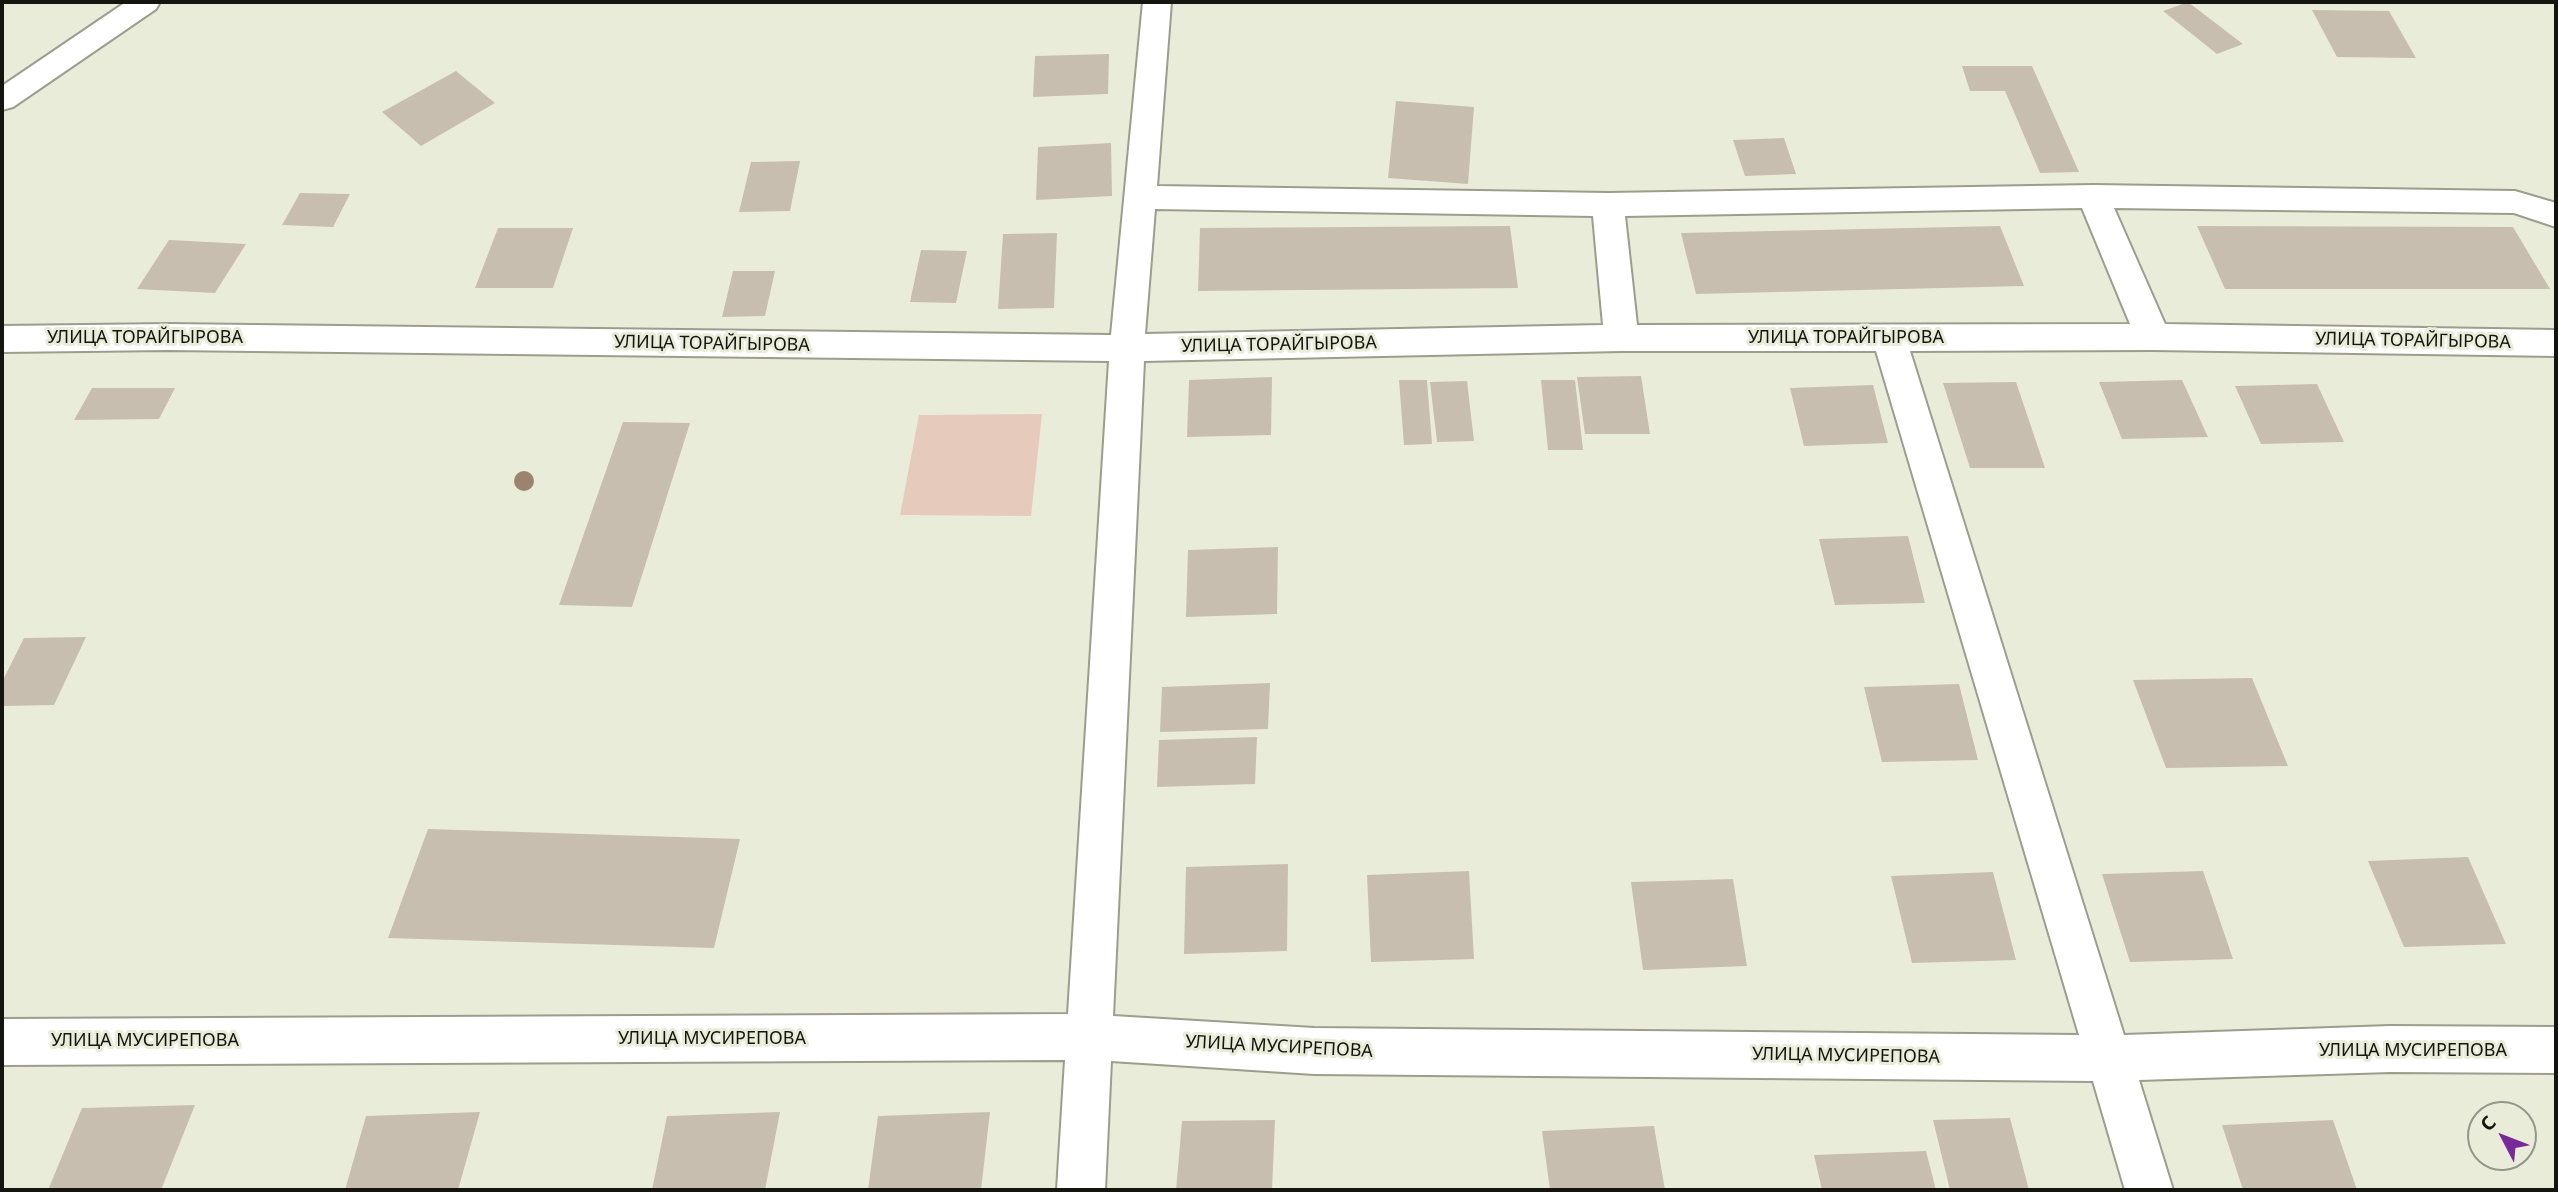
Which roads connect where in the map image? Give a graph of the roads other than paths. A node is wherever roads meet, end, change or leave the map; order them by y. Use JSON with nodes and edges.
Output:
{"nodes":[{"id":1,"x":146,"y":2,"type":"edge"},
{"id":2,"x":1157,"y":2,"type":"edge"},
{"id":3,"x":2,"y":100,"type":"edge"},
{"id":4,"x":1142,"y":197,"type":"junction"},
{"id":5,"x":2093,"y":197,"type":"junction"},
{"id":6,"x":1608,"y":205,"type":"junction"},
{"id":7,"x":2556,"y":215,"type":"edge"},
{"id":8,"x":2153,"y":337,"type":"junction"},
{"id":9,"x":1621,"y":338,"type":"junction"},
{"id":10,"x":1889,"y":338,"type":"junction"},
{"id":11,"x":2,"y":339,"type":"edge"},
{"id":12,"x":2556,"y":343,"type":"edge"},
{"id":13,"x":1127,"y":348,"type":"junction"},
{"id":14,"x":1092,"y":1037,"type":"junction"},
{"id":15,"x":2,"y":1042,"type":"edge"},
{"id":16,"x":2556,"y":1050,"type":"edge"},
{"id":17,"x":2109,"y":1058,"type":"junction"},
{"id":18,"x":1082,"y":1190,"type":"edge"},
{"id":19,"x":2149,"y":1190,"type":"edge"}],
"edges":[{"from":1,"to":3,"type":"street"},
{"from":2,"to":4,"type":"street"},
{"from":4,"to":6,"type":"street"},
{"from":4,"to":13,"type":"street"},
{"from":5,"to":6,"type":"street"},
{"from":5,"to":7,"type":"street"},
{"from":5,"to":8,"type":"street"},
{"from":6,"to":9,"type":"street"},
{"from":8,"to":10,"type":"street","name":"УЛИЦА ТОРАЙГЫРОВА"},
{"from":8,"to":12,"type":"street","name":"УЛИЦА ТОРАЙГЫРОВА"},
{"from":9,"to":10,"type":"street","name":"УЛИЦА ТОРАЙГЫРОВА"},
{"from":9,"to":13,"type":"street","name":"УЛИЦА ТОРАЙГЫРОВА"},
{"from":10,"to":17,"type":"street"},
{"from":11,"to":13,"type":"street","name":"УЛИЦА ТОРАЙГЫРОВА"},
{"from":13,"to":14,"type":"street"},
{"from":14,"to":15,"type":"street","name":"УЛИЦА МУСИРЕПОВА"},
{"from":14,"to":17,"type":"street","name":"УЛИЦА МУСИРЕПОВА"},
{"from":14,"to":18,"type":"street"},
{"from":16,"to":17,"type":"street","name":"УЛИЦА МУСИРЕПОВА"},
{"from":17,"to":19,"type":"street"}]}
